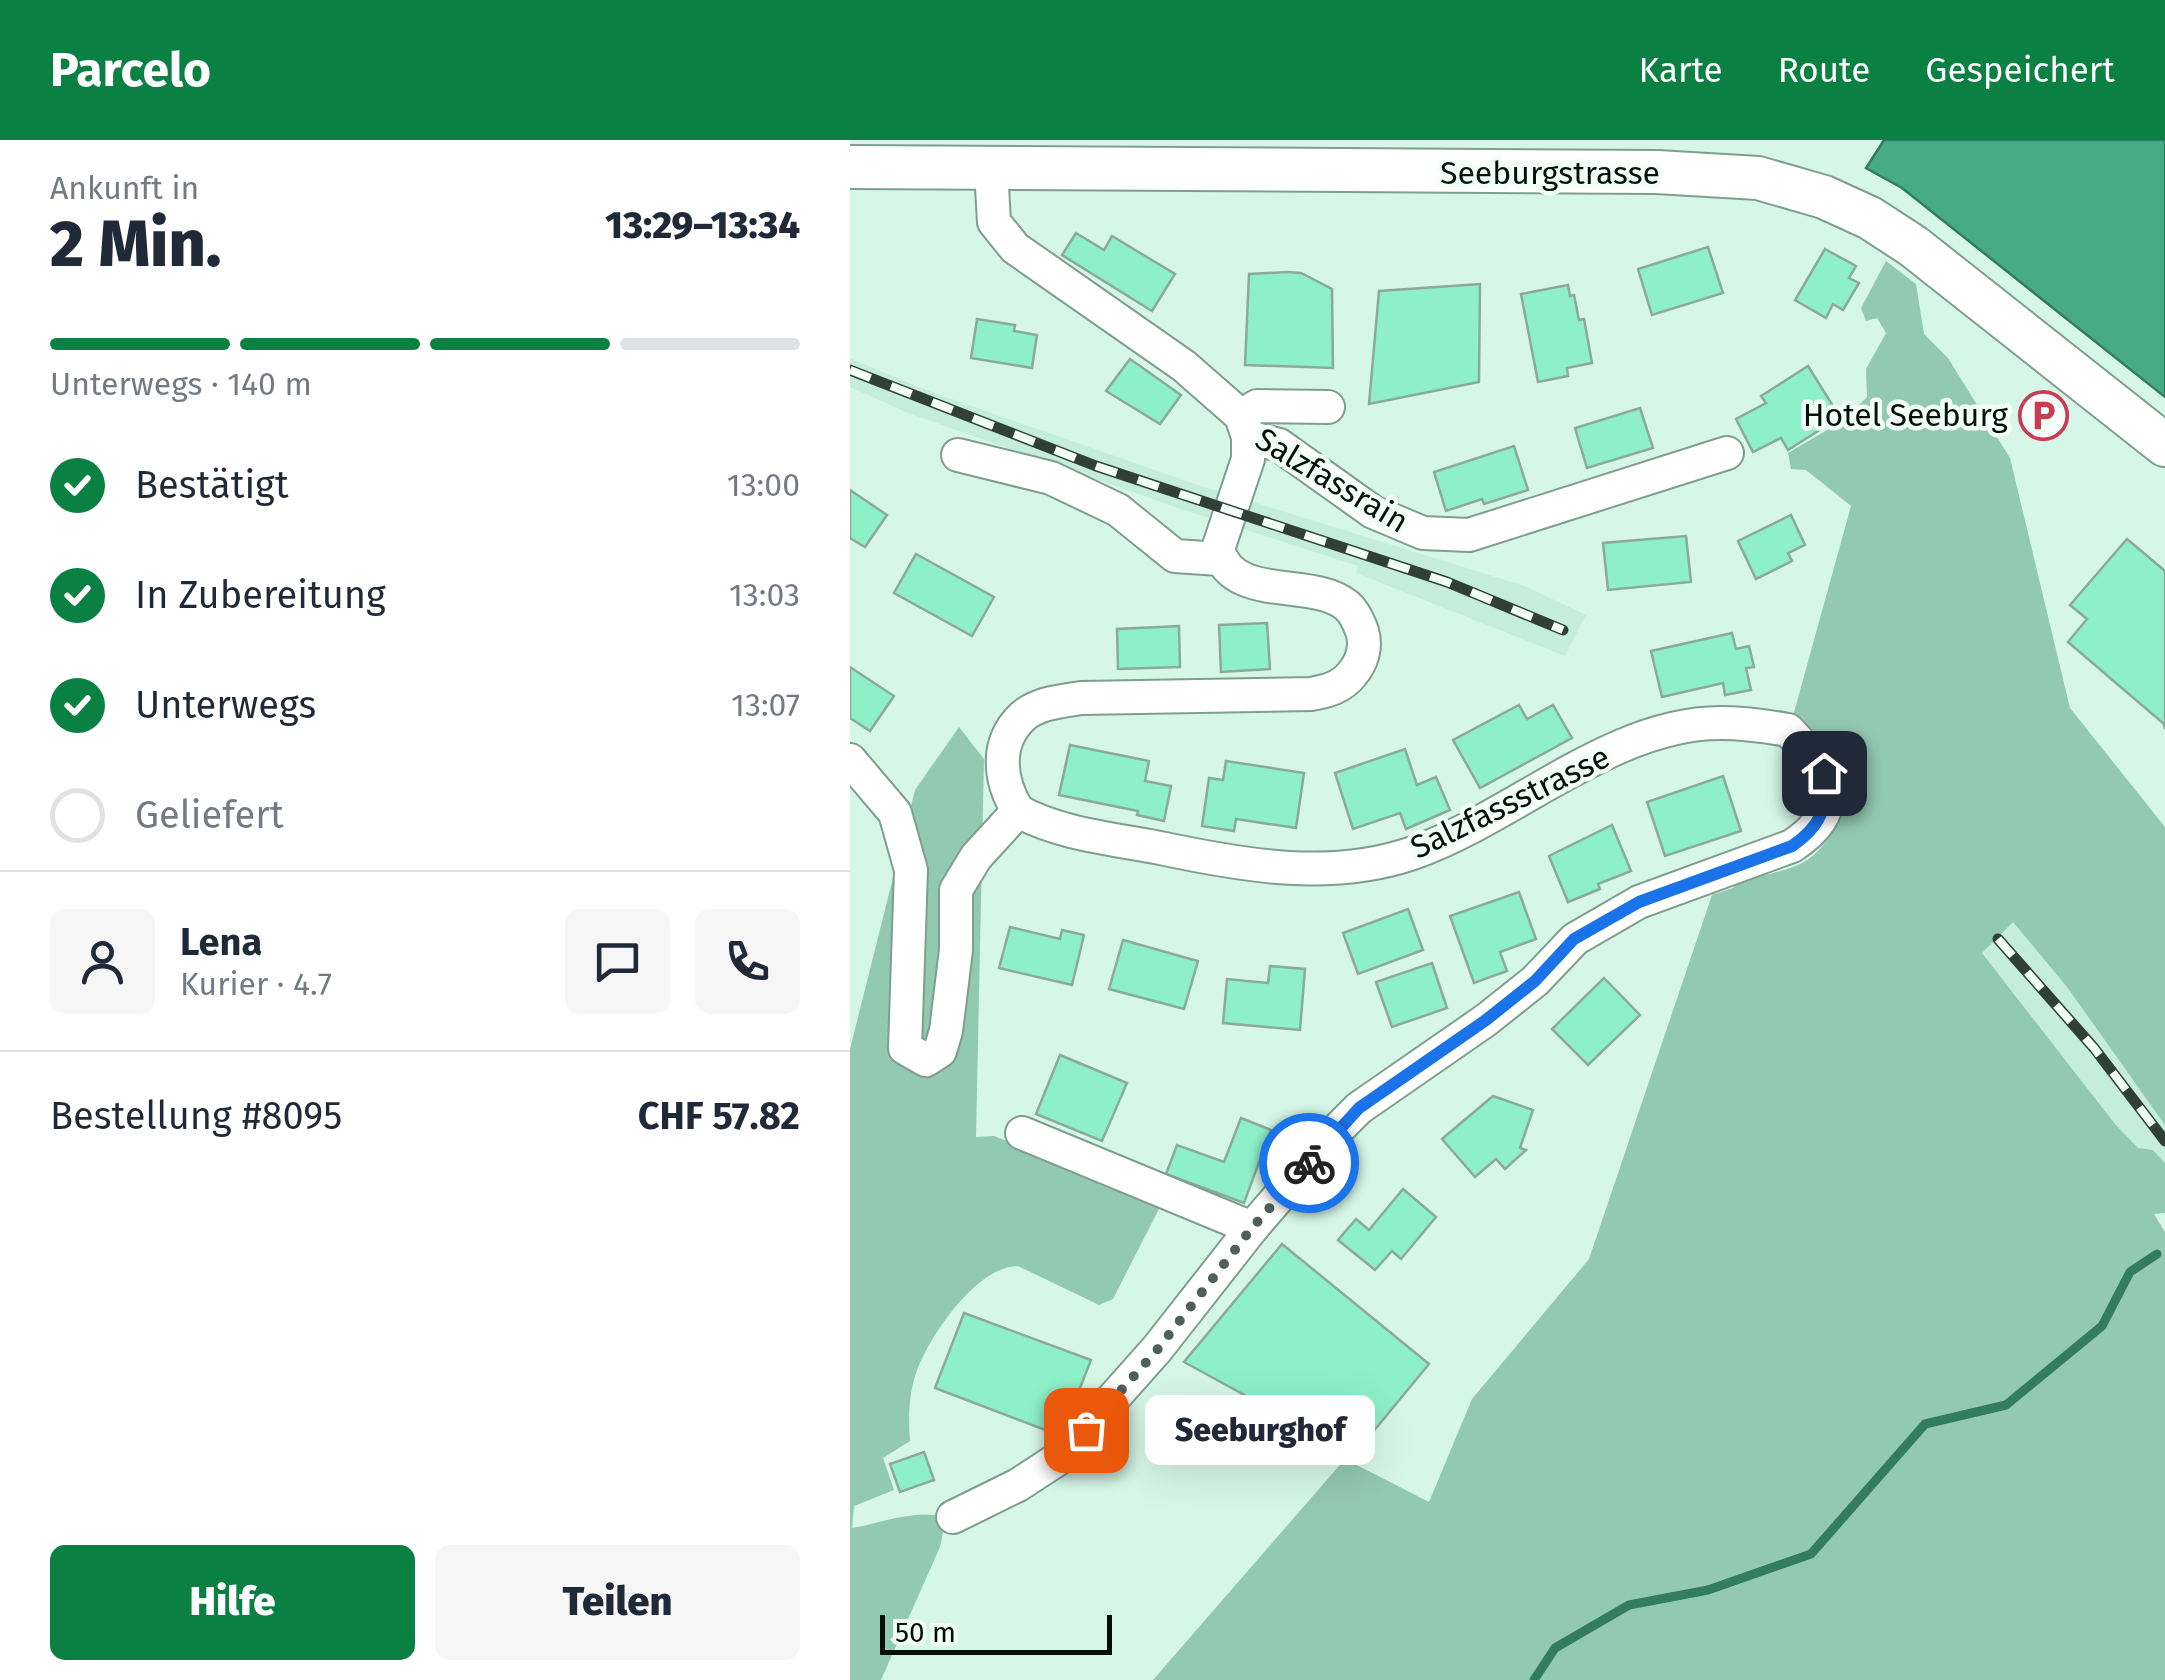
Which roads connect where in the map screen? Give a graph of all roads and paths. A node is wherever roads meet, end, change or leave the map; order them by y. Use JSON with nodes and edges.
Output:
{"nodes":[{"id":1,"x":850,"y":168,"type":"edge"},
{"id":2,"x":991,"y":169,"type":"junction"},
{"id":3,"x":1328,"y":407,"type":"dead end"},
{"id":4,"x":1244,"y":426,"type":"junction"},
{"id":5,"x":2165,"y":445,"type":"edge"},
{"id":6,"x":1727,"y":453,"type":"dead end"},
{"id":7,"x":958,"y":455,"type":"dead end"},
{"id":8,"x":1220,"y":559,"type":"junction"},
{"id":9,"x":850,"y":760,"type":"edge"},
{"id":10,"x":1018,"y":811,"type":"junction"},
{"id":11,"x":1022,"y":1132,"type":"dead end"},
{"id":12,"x":1253,"y":1242,"type":"junction"},
{"id":13,"x":953,"y":1517,"type":"dead end"}],
"edges":[{"from":1,"to":2,"type":"main road","name":"Seeburgstrasse"},
{"from":2,"to":4,"type":"street","name":"Salzfassrain"},
{"from":2,"to":5,"type":"main road","name":"Seeburgstrasse"},
{"from":3,"to":4,"type":"street"},
{"from":4,"to":6,"type":"street","name":"Salzfassrain"},
{"from":4,"to":8,"type":"street"},
{"from":7,"to":8,"type":"street"},
{"from":8,"to":10,"type":"street"},
{"from":9,"to":10,"type":"street"},
{"from":10,"to":12,"type":"street","name":"Salzfassstrasse"},
{"from":11,"to":12,"type":"street"},
{"from":12,"to":13,"type":"street","name":"Salzfassstrasse"}]}
